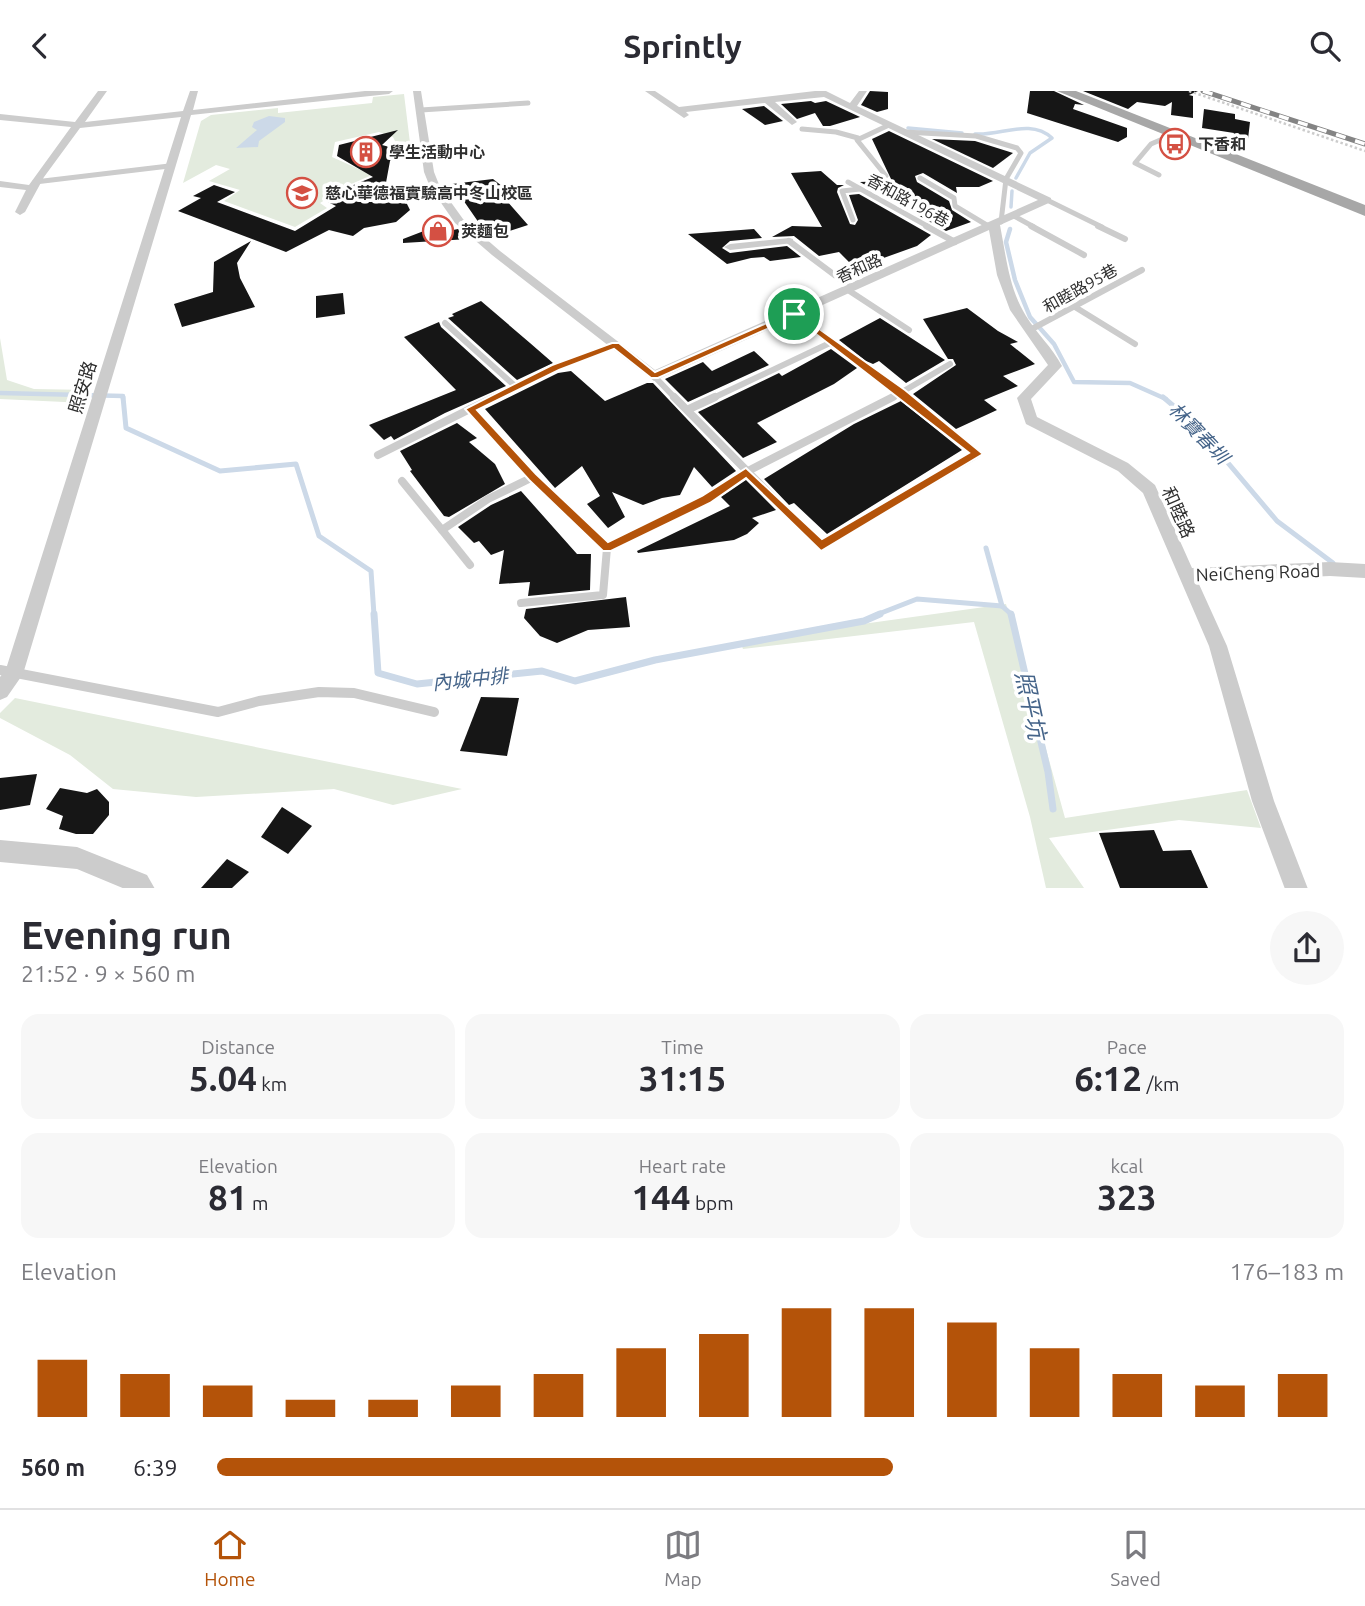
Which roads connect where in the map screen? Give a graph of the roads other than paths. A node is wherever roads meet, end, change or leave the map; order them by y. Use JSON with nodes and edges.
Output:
{"nodes":[{"id":1,"x":103,"y":91,"type":"edge"},
{"id":2,"x":194,"y":91,"type":"edge"},
{"id":3,"x":389,"y":91,"type":"edge"},
{"id":4,"x":417,"y":91,"type":"edge"},
{"id":5,"x":649,"y":91,"type":"edge"},
{"id":6,"x":863,"y":91,"type":"edge"},
{"id":7,"x":1064,"y":91,"type":"edge"},
{"id":8,"x":1086,"y":91,"type":"edge"},
{"id":9,"x":822,"y":92,"type":"edge"},
{"id":10,"x":768,"y":101,"type":"junction"},
{"id":11,"x":528,"y":103,"type":"dead end"},
{"id":12,"x":852,"y":107,"type":"junction"},
{"id":13,"x":421,"y":110,"type":"junction"},
{"id":14,"x":186,"y":113,"type":"junction"},
{"id":15,"x":0,"y":117,"type":"edge"},
{"id":16,"x":792,"y":122,"type":"dead end"},
{"id":17,"x":79,"y":125,"type":"junction"},
{"id":18,"x":889,"y":125,"type":"junction"},
{"id":19,"x":802,"y":129,"type":"dead end"},
{"id":20,"x":905,"y":132,"type":"junction"},
{"id":21,"x":1180,"y":132,"type":"junction"},
{"id":22,"x":858,"y":138,"type":"junction"},
{"id":23,"x":169,"y":166,"type":"junction"},
{"id":24,"x":1158,"y":175,"type":"dead end"},
{"id":25,"x":886,"y":176,"type":"dead end"},
{"id":26,"x":920,"y":178,"type":"dead end"},
{"id":27,"x":1007,"y":180,"type":"junction"},
{"id":28,"x":848,"y":182,"type":"dead end"},
{"id":29,"x":0,"y":184,"type":"edge"},
{"id":30,"x":34,"y":185,"type":"junction"},
{"id":31,"x":860,"y":190,"type":"junction"},
{"id":32,"x":1047,"y":200,"type":"junction"},
{"id":33,"x":1365,"y":200,"type":"edge"},
{"id":34,"x":1365,"y":211,"type":"edge"},
{"id":35,"x":20,"y":212,"type":"dead end"},
{"id":36,"x":1014,"y":216,"type":"junction"},
{"id":37,"x":853,"y":220,"type":"dead end"},
{"id":38,"x":995,"y":224,"type":"junction"},
{"id":39,"x":772,"y":230,"type":"dead end"},
{"id":40,"x":1125,"y":239,"type":"dead end"},
{"id":41,"x":789,"y":241,"type":"junction"},
{"id":42,"x":955,"y":242,"type":"junction"},
{"id":43,"x":730,"y":247,"type":"dead end"},
{"id":44,"x":1084,"y":255,"type":"dead end"},
{"id":45,"x":1142,"y":270,"type":"dead end"},
{"id":46,"x":850,"y":289,"type":"junction"},
{"id":47,"x":1075,"y":307,"type":"junction"},
{"id":48,"x":794,"y":314,"type":"junction"},
{"id":49,"x":445,"y":323,"type":"dead end"},
{"id":50,"x":1036,"y":328,"type":"junction"},
{"id":51,"x":909,"y":330,"type":"dead end"},
{"id":52,"x":832,"y":342,"type":"junction"},
{"id":53,"x":1135,"y":344,"type":"dead end"},
{"id":54,"x":616,"y":345,"type":"junction"},
{"id":55,"x":950,"y":364,"type":"dead end"},
{"id":56,"x":654,"y":376,"type":"junction"},
{"id":57,"x":515,"y":386,"type":"junction"},
{"id":58,"x":901,"y":393,"type":"junction"},
{"id":59,"x":470,"y":409,"type":"junction"},
{"id":60,"x":689,"y":409,"type":"junction"},
{"id":61,"x":378,"y":455,"type":"dead end"},
{"id":62,"x":746,"y":472,"type":"junction"},
{"id":63,"x":533,"y":477,"type":"junction"},
{"id":64,"x":402,"y":481,"type":"dead end"},
{"id":65,"x":442,"y":530,"type":"junction"},
{"id":66,"x":607,"y":548,"type":"junction"},
{"id":67,"x":470,"y":565,"type":"dead end"},
{"id":68,"x":1362,"y":570,"type":"edge"},
{"id":69,"x":1186,"y":575,"type":"junction"},
{"id":70,"x":521,"y":603,"type":"dead end"},
{"id":71,"x":7,"y":672,"type":"edge"},
{"id":72,"x":0,"y":691,"type":"edge"},
{"id":73,"x":434,"y":712,"type":"dead end"},
{"id":74,"x":0,"y":851,"type":"edge"},
{"id":75,"x":144,"y":888,"type":"edge"},
{"id":76,"x":1297,"y":888,"type":"edge"}],
"edges":[{"from":1,"to":17,"type":"street"},
{"from":2,"to":14,"type":"street","name":"照安路"},
{"from":3,"to":14,"type":"street"},
{"from":4,"to":13,"type":"street"},
{"from":5,"to":10,"type":"street"},
{"from":6,"to":12,"type":"street"},
{"from":7,"to":21,"type":"main road"},
{"from":8,"to":21,"type":"main road"},
{"from":9,"to":10,"type":"street"},
{"from":9,"to":12,"type":"street"},
{"from":10,"to":16,"type":"street"},
{"from":11,"to":13,"type":"lane"},
{"from":12,"to":18,"type":"street"},
{"from":13,"to":54,"type":"street"},
{"from":14,"to":17,"type":"street"},
{"from":14,"to":23,"type":"street","name":"照安路"},
{"from":15,"to":17,"type":"street"},
{"from":17,"to":30,"type":"street"},
{"from":18,"to":20,"type":"street"},
{"from":18,"to":22,"type":"lane"},
{"from":19,"to":22,"type":"lane"},
{"from":20,"to":27,"type":"street"},
{"from":20,"to":27,"type":"lane"},
{"from":21,"to":24,"type":"lane"},
{"from":21,"to":33,"type":"main road"},
{"from":21,"to":34,"type":"main road"},
{"from":22,"to":25,"type":"lane"},
{"from":23,"to":30,"type":"lane"},
{"from":23,"to":71,"type":"street","name":"照安路"},
{"from":26,"to":38,"type":"lane"},
{"from":27,"to":32,"type":"street"},
{"from":27,"to":38,"type":"lane"},
{"from":28,"to":31,"type":"lane","name":"香和路196巷"},
{"from":29,"to":30,"type":"street"},
{"from":30,"to":35,"type":"street"},
{"from":31,"to":37,"type":"lane"},
{"from":31,"to":42,"type":"lane","name":"香和路196巷"},
{"from":32,"to":36,"type":"street","name":"香和路"},
{"from":32,"to":40,"type":"lane"},
{"from":36,"to":38,"type":"street","name":"香和路"},
{"from":36,"to":44,"type":"lane"},
{"from":38,"to":42,"type":"street","name":"香和路"},
{"from":38,"to":50,"type":"street","name":"和睦路"},
{"from":39,"to":41,"type":"street"},
{"from":41,"to":43,"type":"street"},
{"from":41,"to":46,"type":"lane"},
{"from":42,"to":46,"type":"street","name":"香和路"},
{"from":45,"to":47,"type":"lane","name":"和睦路95巷"},
{"from":46,"to":48,"type":"street","name":"香和路"},
{"from":46,"to":51,"type":"lane"},
{"from":47,"to":50,"type":"lane","name":"和睦路95巷"},
{"from":47,"to":53,"type":"lane"},
{"from":48,"to":52,"type":"lane"},
{"from":48,"to":56,"type":"street","name":"香和路"},
{"from":49,"to":57,"type":"lane"},
{"from":50,"to":69,"type":"street","name":"和睦路"},
{"from":52,"to":58,"type":"lane"},
{"from":52,"to":60,"type":"lane"},
{"from":54,"to":56,"type":"street"},
{"from":54,"to":57,"type":"lane"},
{"from":55,"to":58,"type":"lane"},
{"from":56,"to":60,"type":"lane"},
{"from":57,"to":59,"type":"lane"},
{"from":58,"to":62,"type":"lane"},
{"from":58,"to":62,"type":"lane"},
{"from":59,"to":61,"type":"lane"},
{"from":59,"to":63,"type":"lane"},
{"from":60,"to":62,"type":"lane"},
{"from":62,"to":66,"type":"lane"},
{"from":63,"to":65,"type":"lane"},
{"from":63,"to":66,"type":"lane"},
{"from":64,"to":65,"type":"lane"},
{"from":65,"to":67,"type":"lane"},
{"from":66,"to":70,"type":"lane"},
{"from":68,"to":69,"type":"street","name":"NeiCheng Road"},
{"from":69,"to":76,"type":"street","name":"和睦路"},
{"from":71,"to":72,"type":"street","name":"照安路"},
{"from":71,"to":73,"type":"lane"},
{"from":74,"to":75,"type":"street"}]}
